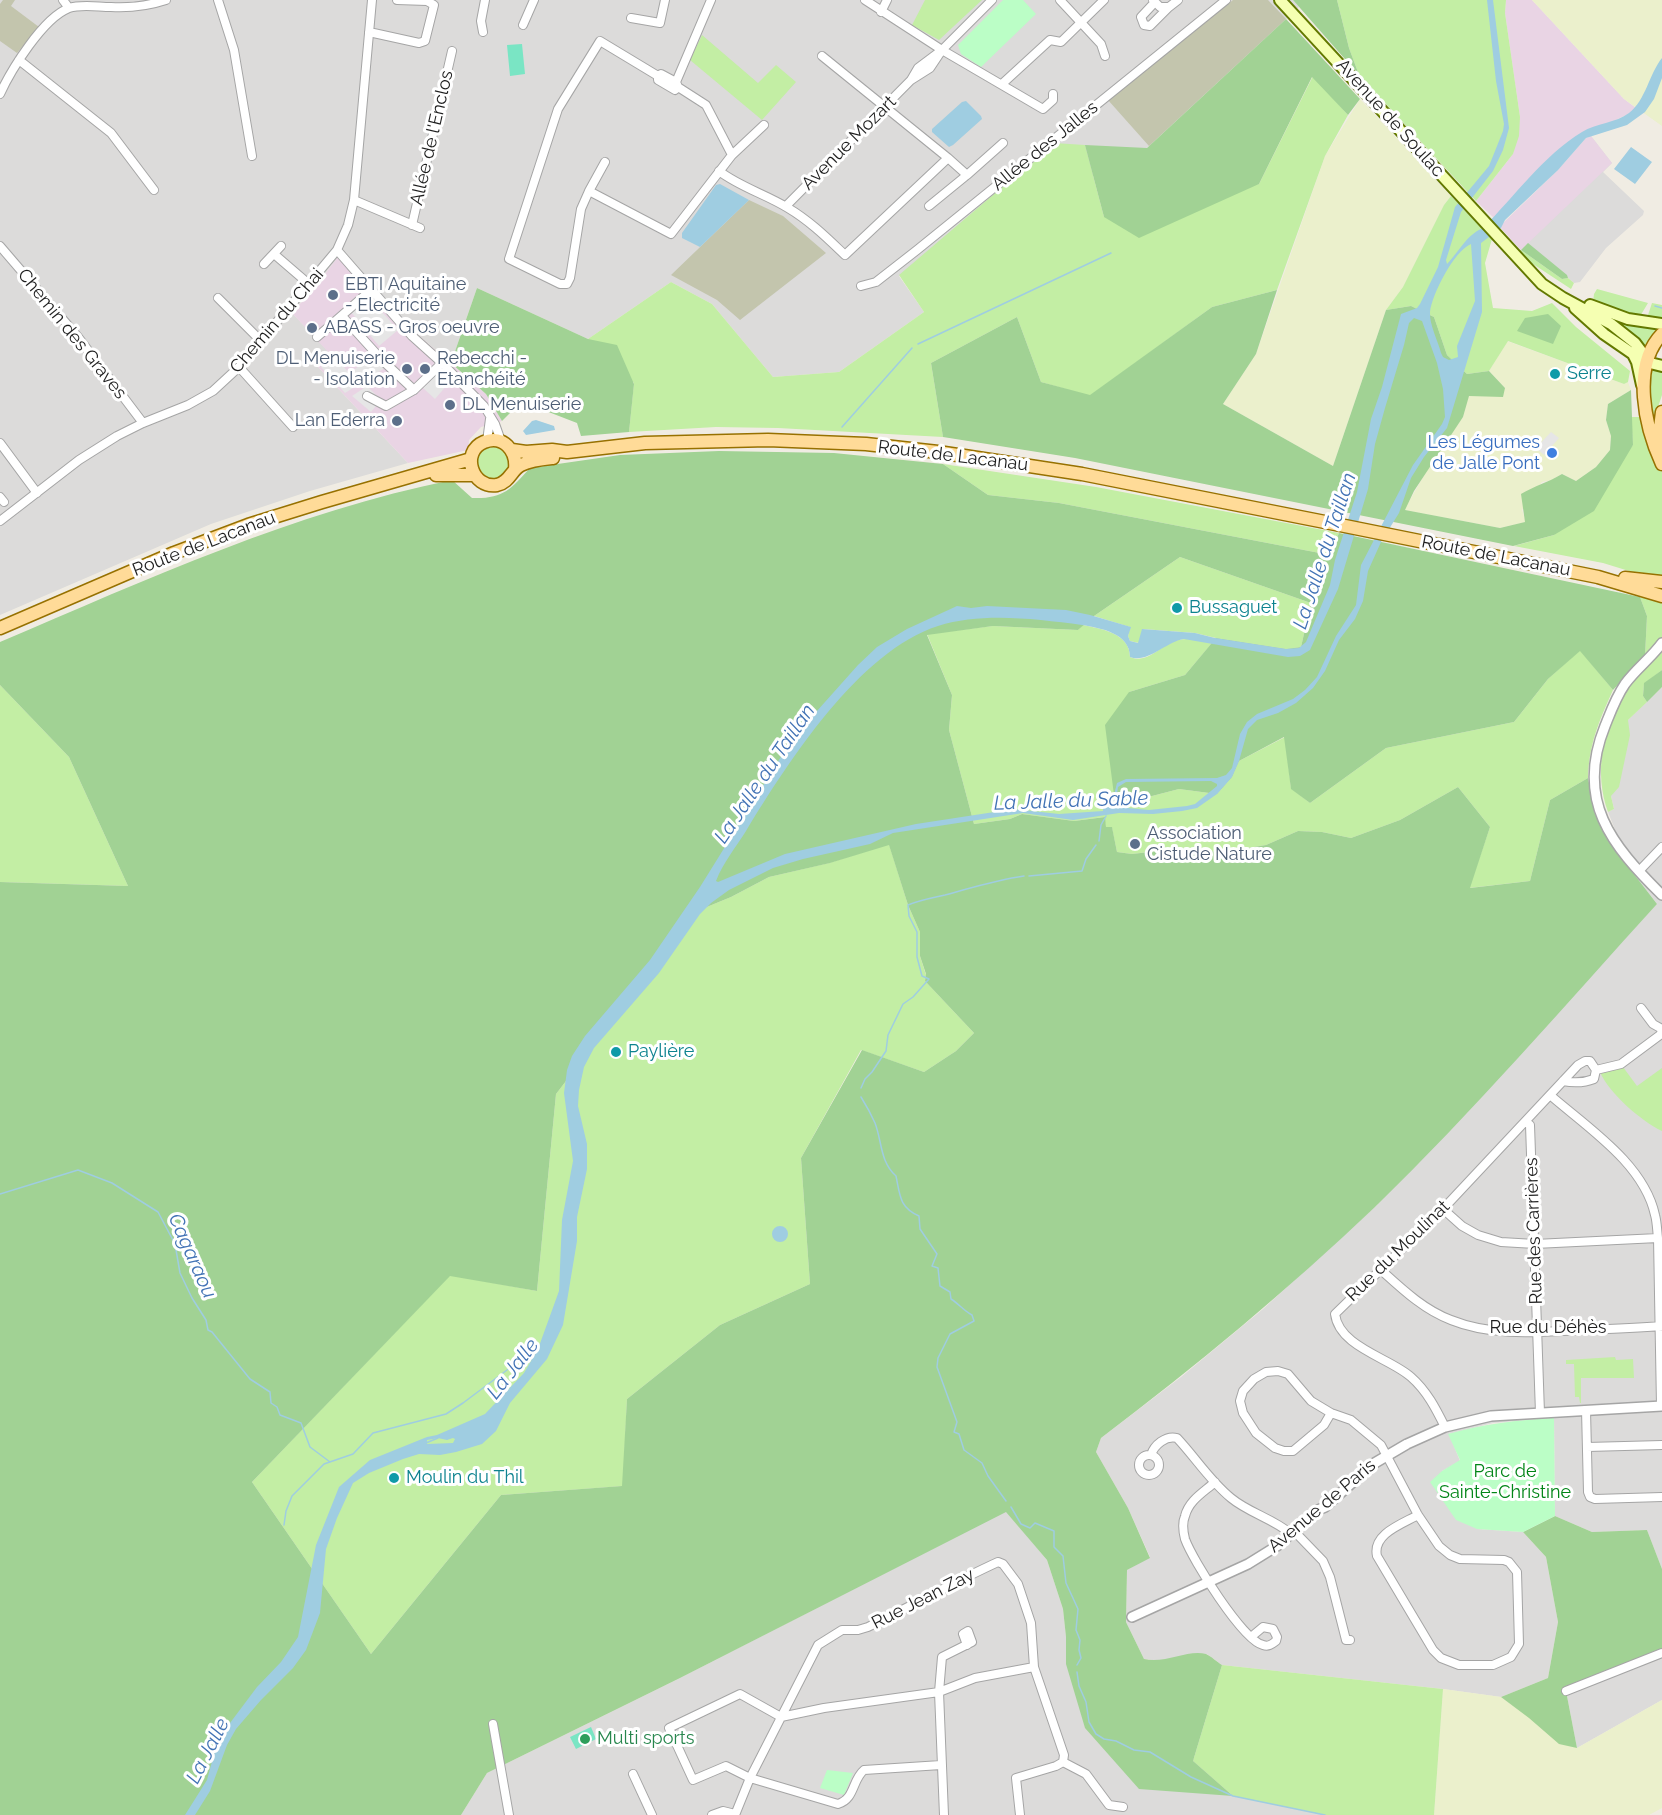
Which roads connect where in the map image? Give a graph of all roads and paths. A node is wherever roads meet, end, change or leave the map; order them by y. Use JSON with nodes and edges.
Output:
{"nodes":[{"id":1,"x":63,"y":0,"type":"edge"},
{"id":2,"x":166,"y":0,"type":"edge"},
{"id":3,"x":218,"y":0,"type":"edge"},
{"id":4,"x":372,"y":0,"type":"edge"},
{"id":5,"x":397,"y":0,"type":"edge"},
{"id":6,"x":485,"y":0,"type":"edge"},
{"id":7,"x":534,"y":0,"type":"edge"},
{"id":8,"x":665,"y":0,"type":"edge"},
{"id":9,"x":711,"y":0,"type":"edge"},
{"id":10,"x":866,"y":0,"type":"edge"},
{"id":11,"x":887,"y":0,"type":"edge"},
{"id":12,"x":992,"y":0,"type":"edge"},
{"id":13,"x":1060,"y":0,"type":"edge"},
{"id":14,"x":1104,"y":0,"type":"edge"},
{"id":15,"x":1178,"y":0,"type":"edge"},
{"id":16,"x":1226,"y":0,"type":"edge"},
{"id":17,"x":1280,"y":0,"type":"edge"},
{"id":18,"x":433,"y":1,"type":"edge"},
{"id":19,"x":1154,"y":1,"type":"edge"},
{"id":20,"x":1169,"y":7,"type":"junction"},
{"id":21,"x":69,"y":8,"type":"junction"},
{"id":22,"x":881,"y":12,"type":"junction"},
{"id":23,"x":631,"y":18,"type":"dead end"},
{"id":24,"x":1082,"y":22,"type":"junction"},
{"id":25,"x":523,"y":25,"type":"dead end"},
{"id":26,"x":369,"y":32,"type":"junction"},
{"id":27,"x":483,"y":32,"type":"dead end"},
{"id":28,"x":942,"y":50,"type":"junction"},
{"id":29,"x":452,"y":51,"type":"dead end"},
{"id":30,"x":822,"y":56,"type":"dead end"},
{"id":31,"x":1106,"y":56,"type":"dead end"},
{"id":32,"x":19,"y":60,"type":"junction"},
{"id":33,"x":1002,"y":84,"type":"junction"},
{"id":34,"x":677,"y":85,"type":"junction"},
{"id":35,"x":0,"y":94,"type":"edge"},
{"id":36,"x":1053,"y":94,"type":"dead end"},
{"id":37,"x":884,"y":108,"type":"junction"},
{"id":38,"x":764,"y":125,"type":"dead end"},
{"id":39,"x":1003,"y":143,"type":"dead end"},
{"id":40,"x":732,"y":155,"type":"junction"},
{"id":41,"x":252,"y":156,"type":"dead end"},
{"id":42,"x":948,"y":158,"type":"junction"},
{"id":43,"x":605,"y":162,"type":"dead end"},
{"id":44,"x":716,"y":174,"type":"junction"},
{"id":45,"x":967,"y":175,"type":"junction"},
{"id":46,"x":154,"y":190,"type":"dead end"},
{"id":47,"x":589,"y":191,"type":"junction"},
{"id":48,"x":354,"y":200,"type":"junction"},
{"id":49,"x":786,"y":206,"type":"junction"},
{"id":50,"x":929,"y":206,"type":"dead end"},
{"id":51,"x":0,"y":246,"type":"edge"},
{"id":52,"x":281,"y":246,"type":"dead end"},
{"id":53,"x":337,"y":250,"type":"junction"},
{"id":54,"x":274,"y":254,"type":"junction"},
{"id":55,"x":1517,"y":256,"type":"junction"},
{"id":56,"x":264,"y":264,"type":"dead end"},
{"id":57,"x":309,"y":285,"type":"junction"},
{"id":58,"x":861,"y":286,"type":"dead end"},
{"id":59,"x":371,"y":290,"type":"junction"},
{"id":60,"x":218,"y":298,"type":"dead end"},
{"id":61,"x":1563,"y":298,"type":"junction"},
{"id":62,"x":342,"y":316,"type":"junction"},
{"id":63,"x":1662,"y":324,"type":"edge"},
{"id":64,"x":1662,"y":333,"type":"edge"},
{"id":65,"x":317,"y":337,"type":"dead end"},
{"id":66,"x":261,"y":341,"type":"junction"},
{"id":67,"x":1647,"y":358,"type":"junction"},
{"id":68,"x":442,"y":363,"type":"junction"},
{"id":69,"x":1662,"y":366,"type":"edge"},
{"id":70,"x":239,"y":367,"type":"junction"},
{"id":71,"x":414,"y":390,"type":"junction"},
{"id":72,"x":1645,"y":395,"type":"junction"},
{"id":73,"x":367,"y":396,"type":"dead end"},
{"id":74,"x":1662,"y":412,"type":"edge"},
{"id":75,"x":490,"y":419,"type":"junction"},
{"id":76,"x":143,"y":423,"type":"junction"},
{"id":77,"x":292,"y":427,"type":"dead end"},
{"id":78,"x":487,"y":441,"type":"junction"},
{"id":79,"x":501,"y":441,"type":"junction"},
{"id":80,"x":1,"y":446,"type":"edge"},
{"id":81,"x":1662,"y":448,"type":"edge"},
{"id":82,"x":512,"y":450,"type":"junction"},
{"id":83,"x":567,"y":452,"type":"junction"},
{"id":84,"x":471,"y":459,"type":"junction"},
{"id":85,"x":1662,"y":464,"type":"edge"},
{"id":86,"x":515,"y":469,"type":"junction"},
{"id":87,"x":474,"y":475,"type":"junction"},
{"id":88,"x":414,"y":476,"type":"junction"},
{"id":89,"x":37,"y":493,"type":"junction"},
{"id":90,"x":0,"y":521,"type":"edge"},
{"id":91,"x":1598,"y":577,"type":"junction"},
{"id":92,"x":1616,"y":577,"type":"junction"},
{"id":93,"x":1662,"y":582,"type":"edge"},
{"id":94,"x":1662,"y":588,"type":"edge"},
{"id":95,"x":1662,"y":596,"type":"edge"},
{"id":96,"x":0,"y":628,"type":"edge"},
{"id":97,"x":1661,"y":645,"type":"edge"},
{"id":98,"x":1662,"y":848,"type":"edge"},
{"id":99,"x":1639,"y":871,"type":"junction"},
{"id":100,"x":1662,"y":895,"type":"edge"},
{"id":101,"x":1662,"y":902,"type":"edge"},
{"id":102,"x":1641,"y":1008,"type":"dead end"},
{"id":103,"x":1662,"y":1030,"type":"edge"},
{"id":104,"x":1596,"y":1070,"type":"junction"},
{"id":105,"x":1563,"y":1081,"type":"junction"},
{"id":106,"x":1550,"y":1095,"type":"junction"},
{"id":107,"x":1526,"y":1122,"type":"junction"},
{"id":108,"x":1443,"y":1209,"type":"junction"},
{"id":109,"x":1658,"y":1238,"type":"junction"},
{"id":110,"x":1535,"y":1244,"type":"junction"},
{"id":111,"x":1381,"y":1270,"type":"junction"},
{"id":112,"x":1661,"y":1326,"type":"edge"},
{"id":113,"x":1539,"y":1332,"type":"junction"},
{"id":114,"x":1662,"y":1406,"type":"edge"},
{"id":115,"x":1586,"y":1410,"type":"junction"},
{"id":116,"x":1331,"y":1413,"type":"junction"},
{"id":117,"x":1540,"y":1413,"type":"junction"},
{"id":118,"x":1445,"y":1427,"type":"junction"},
{"id":119,"x":1662,"y":1445,"type":"edge"},
{"id":120,"x":1587,"y":1447,"type":"junction"},
{"id":121,"x":1151,"y":1455,"type":"dead end"},
{"id":122,"x":1386,"y":1455,"type":"junction"},
{"id":123,"x":1215,"y":1482,"type":"junction"},
{"id":124,"x":1662,"y":1497,"type":"edge"},
{"id":125,"x":1418,"y":1515,"type":"junction"},
{"id":126,"x":1293,"y":1533,"type":"junction"},
{"id":127,"x":1208,"y":1583,"type":"junction"},
{"id":128,"x":1132,"y":1617,"type":"dead end"},
{"id":129,"x":1251,"y":1638,"type":"dead end"},
{"id":130,"x":1350,"y":1640,"type":"dead end"},
{"id":131,"x":967,"y":1645,"type":"dead end"},
{"id":132,"x":1662,"y":1653,"type":"edge"},
{"id":133,"x":1034,"y":1667,"type":"junction"},
{"id":134,"x":1566,"y":1691,"type":"dead end"},
{"id":135,"x":939,"y":1692,"type":"junction"},
{"id":136,"x":781,"y":1717,"type":"junction"},
{"id":137,"x":493,"y":1724,"type":"dead end"},
{"id":138,"x":1063,"y":1762,"type":"junction"},
{"id":139,"x":941,"y":1765,"type":"junction"},
{"id":140,"x":633,"y":1774,"type":"dead end"},
{"id":141,"x":750,"y":1778,"type":"junction"},
{"id":142,"x":1123,"y":1807,"type":"dead end"},
{"id":143,"x":509,"y":1815,"type":"edge"},
{"id":144,"x":652,"y":1815,"type":"edge"},
{"id":145,"x":712,"y":1815,"type":"edge"},
{"id":146,"x":735,"y":1815,"type":"edge"},
{"id":147,"x":944,"y":1815,"type":"edge"},
{"id":148,"x":1020,"y":1815,"type":"edge"}],
"edges":[{"from":1,"to":21,"type":"street"},
{"from":2,"to":21,"type":"street"},
{"from":3,"to":41,"type":"street"},
{"from":4,"to":26,"type":"street","name":"Chemin du Chai"},
{"from":5,"to":18,"type":"street"},
{"from":6,"to":27,"type":"street"},
{"from":7,"to":25,"type":"street"},
{"from":8,"to":23,"type":"street"},
{"from":9,"to":34,"type":"street"},
{"from":10,"to":22,"type":"street"},
{"from":11,"to":22,"type":"street"},
{"from":12,"to":28,"type":"street","name":"Avenue Mozart"},
{"from":13,"to":24,"type":"street"},
{"from":14,"to":24,"type":"street"},
{"from":15,"to":20,"type":"street"},
{"from":16,"to":58,"type":"street","name":"Allée des Jalles"},
{"from":17,"to":55,"type":"main road","name":"Avenue de Soulac"},
{"from":18,"to":26,"type":"street"},
{"from":19,"to":20,"type":"street"},
{"from":19,"to":20,"type":"street"},
{"from":21,"to":32,"type":"street"},
{"from":22,"to":28,"type":"street"},
{"from":24,"to":31,"type":"street"},
{"from":24,"to":33,"type":"street"},
{"from":26,"to":48,"type":"street","name":"Chemin du Chai"},
{"from":28,"to":33,"type":"street"},
{"from":28,"to":37,"type":"street","name":"Avenue Mozart"},
{"from":29,"to":48,"type":"street","name":"Allée de l'Enclos"},
{"from":30,"to":37,"type":"street"},
{"from":32,"to":35,"type":"street"},
{"from":32,"to":46,"type":"street"},
{"from":33,"to":36,"type":"street"},
{"from":34,"to":40,"type":"street"},
{"from":34,"to":47,"type":"street"},
{"from":37,"to":42,"type":"street"},
{"from":37,"to":49,"type":"street","name":"Avenue Mozart"},
{"from":38,"to":40,"type":"street"},
{"from":39,"to":45,"type":"street"},
{"from":40,"to":44,"type":"street"},
{"from":42,"to":45,"type":"street"},
{"from":42,"to":49,"type":"street"},
{"from":43,"to":47,"type":"street"},
{"from":44,"to":47,"type":"street"},
{"from":44,"to":49,"type":"street"},
{"from":45,"to":50,"type":"street"},
{"from":48,"to":53,"type":"street","name":"Chemin du Chai"},
{"from":51,"to":76,"type":"street","name":"Chemin des Graves"},
{"from":52,"to":54,"type":"street"},
{"from":53,"to":57,"type":"street","name":"Chemin du Chai"},
{"from":53,"to":59,"type":"street"},
{"from":54,"to":56,"type":"street"},
{"from":54,"to":57,"type":"street"},
{"from":55,"to":61,"type":"main road"},
{"from":55,"to":63,"type":"main road"},
{"from":57,"to":66,"type":"street","name":"Chemin du Chai"},
{"from":59,"to":62,"type":"street"},
{"from":59,"to":68,"type":"street"},
{"from":60,"to":66,"type":"street"},
{"from":61,"to":67,"type":"main road"},
{"from":61,"to":72,"type":"main road"},
{"from":62,"to":65,"type":"street"},
{"from":62,"to":71,"type":"street"},
{"from":64,"to":67,"type":"main road"},
{"from":66,"to":70,"type":"street","name":"Chemin du Chai"},
{"from":67,"to":69,"type":"main road"},
{"from":67,"to":72,"type":"main road"},
{"from":68,"to":71,"type":"street"},
{"from":68,"to":75,"type":"street"},
{"from":70,"to":76,"type":"street","name":"Chemin du Chai"},
{"from":70,"to":77,"type":"street"},
{"from":71,"to":73,"type":"street"},
{"from":72,"to":85,"type":"main road"},
{"from":74,"to":81,"type":"main road"},
{"from":75,"to":78,"type":"street"},
{"from":75,"to":79,"type":"street"},
{"from":76,"to":89,"type":"street","name":"Chemin du Chai"},
{"from":78,"to":79,"type":"main road"},
{"from":78,"to":84,"type":"main road"},
{"from":79,"to":82,"type":"main road"},
{"from":80,"to":89,"type":"street"},
{"from":82,"to":83,"type":"main road"},
{"from":82,"to":86,"type":"main road"},
{"from":83,"to":86,"type":"main road"},
{"from":83,"to":91,"type":"main road","name":"Route de Lacanau"},
{"from":84,"to":87,"type":"main road"},
{"from":84,"to":88,"type":"main road"},
{"from":86,"to":87,"type":"main road"},
{"from":87,"to":88,"type":"main road"},
{"from":88,"to":96,"type":"main road","name":"Route de Lacanau"},
{"from":89,"to":90,"type":"street","name":"Chemin du Chai"},
{"from":91,"to":92,"type":"main road","name":"Route de Lacanau"},
{"from":91,"to":95,"type":"main road","name":"Route de Lacanau"},
{"from":92,"to":93,"type":"main road"},
{"from":92,"to":94,"type":"main road","name":"Route de Lacanau"},
{"from":97,"to":99,"type":"street"},
{"from":98,"to":99,"type":"street"},
{"from":99,"to":100,"type":"street"},
{"from":99,"to":101,"type":"street"},
{"from":102,"to":103,"type":"street"},
{"from":103,"to":104,"type":"street"},
{"from":104,"to":105,"type":"street"},
{"from":104,"to":105,"type":"street","name":"Rue du Moulinat"},
{"from":105,"to":106,"type":"street","name":"Rue du Moulinat"},
{"from":106,"to":107,"type":"street","name":"Rue du Moulinat"},
{"from":106,"to":109,"type":"street"},
{"from":107,"to":108,"type":"street","name":"Rue du Moulinat"},
{"from":107,"to":110,"type":"street","name":"Rue des Carrières"},
{"from":108,"to":110,"type":"street"},
{"from":108,"to":111,"type":"street","name":"Rue du Moulinat"},
{"from":109,"to":110,"type":"street"},
{"from":109,"to":112,"type":"street"},
{"from":110,"to":113,"type":"street","name":"Rue des Carrières"},
{"from":111,"to":113,"type":"street","name":"Rue du Déhès"},
{"from":111,"to":118,"type":"street","name":"Rue du Moulinat"},
{"from":112,"to":113,"type":"street","name":"Rue du Déhès"},
{"from":112,"to":114,"type":"street"},
{"from":113,"to":117,"type":"street","name":"Rue des Carrières"},
{"from":114,"to":115,"type":"street","name":"Avenue de Paris"},
{"from":115,"to":117,"type":"street","name":"Avenue de Paris"},
{"from":115,"to":120,"type":"street"},
{"from":116,"to":116,"type":"street"},
{"from":116,"to":122,"type":"street"},
{"from":117,"to":118,"type":"street","name":"Avenue de Paris"},
{"from":118,"to":122,"type":"street","name":"Avenue de Paris"},
{"from":119,"to":120,"type":"street"},
{"from":120,"to":124,"type":"street"},
{"from":121,"to":123,"type":"street"},
{"from":122,"to":125,"type":"street"},
{"from":122,"to":126,"type":"street","name":"Avenue de Paris"},
{"from":123,"to":126,"type":"street"},
{"from":123,"to":127,"type":"street"},
{"from":125,"to":125,"type":"street"},
{"from":126,"to":127,"type":"street","name":"Avenue de Paris"},
{"from":126,"to":130,"type":"street"},
{"from":127,"to":128,"type":"street","name":"Avenue de Paris"},
{"from":127,"to":129,"type":"street"},
{"from":131,"to":135,"type":"street"},
{"from":132,"to":134,"type":"street"},
{"from":133,"to":135,"type":"street"},
{"from":133,"to":136,"type":"street","name":"Rue Jean Zay"},
{"from":133,"to":138,"type":"street"},
{"from":135,"to":136,"type":"street"},
{"from":135,"to":139,"type":"street"},
{"from":136,"to":141,"type":"street"},
{"from":136,"to":141,"type":"street"},
{"from":137,"to":143,"type":"street"},
{"from":138,"to":142,"type":"street"},
{"from":138,"to":148,"type":"street"},
{"from":139,"to":141,"type":"street"},
{"from":139,"to":147,"type":"street"},
{"from":140,"to":144,"type":"street"},
{"from":141,"to":146,"type":"street"},
{"from":145,"to":146,"type":"street"}]}
